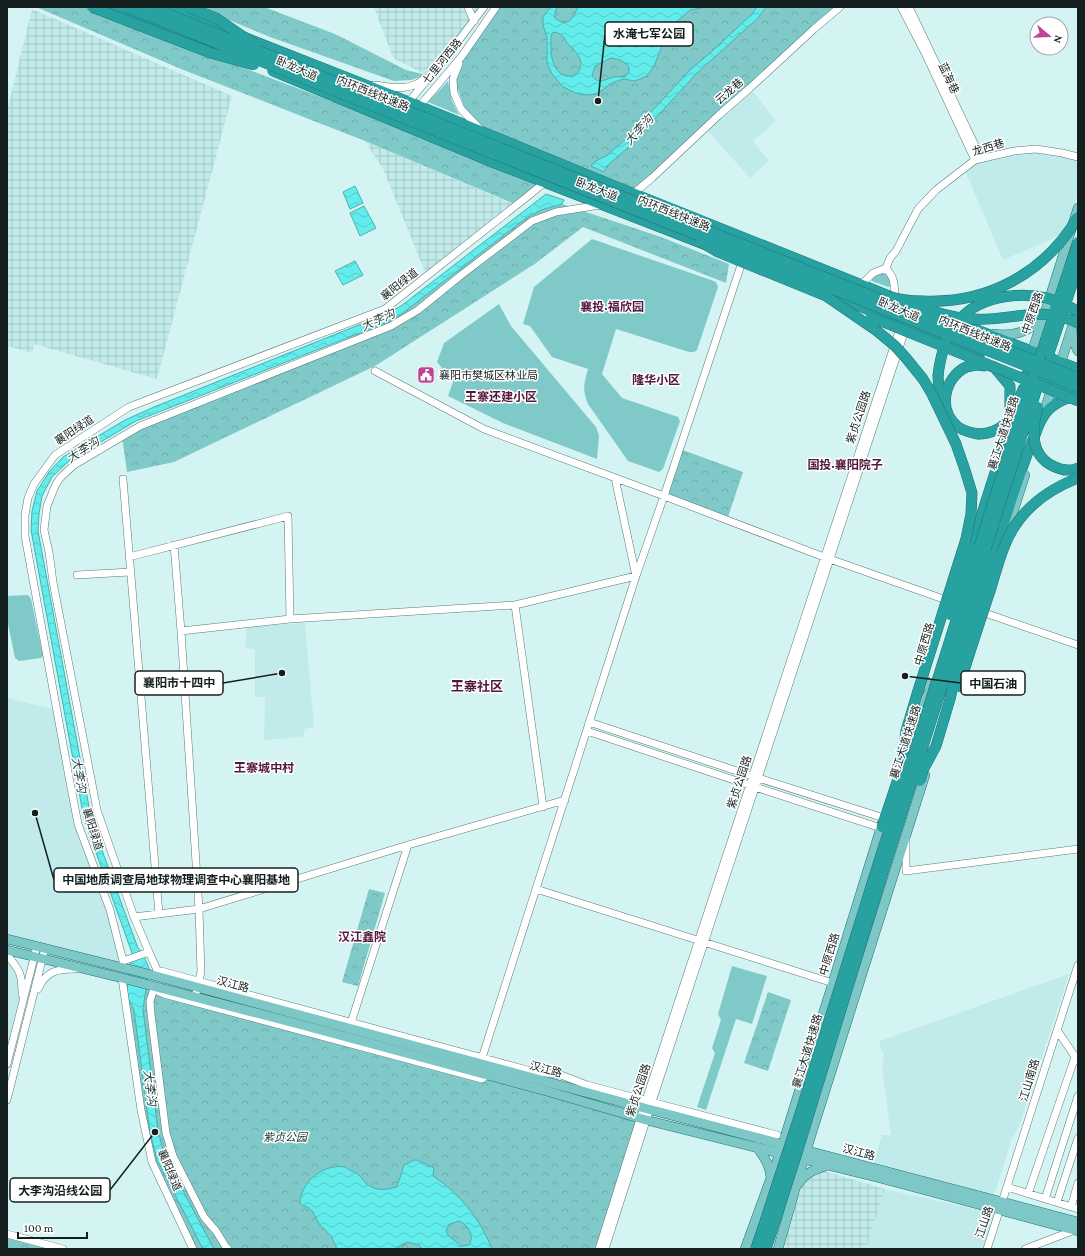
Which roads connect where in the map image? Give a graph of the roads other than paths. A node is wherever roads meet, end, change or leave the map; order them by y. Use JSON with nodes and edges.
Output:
{"nodes":[{"id":1,"x":92,"y":7,"type":"edge"},
{"id":2,"x":107,"y":7,"type":"edge"},
{"id":3,"x":127,"y":7,"type":"edge"},
{"id":4,"x":150,"y":7,"type":"edge"},
{"id":5,"x":167,"y":7,"type":"edge"},
{"id":6,"x":188,"y":7,"type":"edge"},
{"id":7,"x":468,"y":7,"type":"edge"},
{"id":8,"x":484,"y":7,"type":"edge"},
{"id":9,"x":496,"y":7,"type":"edge"},
{"id":10,"x":840,"y":7,"type":"edge"},
{"id":11,"x":901,"y":7,"type":"edge"},
{"id":12,"x":909,"y":7,"type":"edge"},
{"id":13,"x":474,"y":21,"type":"junction"},
{"id":14,"x":271,"y":55,"type":"junction"},
{"id":15,"x":462,"y":56,"type":"junction"},
{"id":16,"x":441,"y":63,"type":"junction"},
{"id":17,"x":300,"y":77,"type":"junction"},
{"id":18,"x":362,"y":84,"type":"junction"},
{"id":19,"x":408,"y":102,"type":"junction"},
{"id":20,"x":419,"y":106,"type":"junction"},
{"id":21,"x":398,"y":123,"type":"junction"},
{"id":22,"x":483,"y":132,"type":"junction"},
{"id":23,"x":1078,"y":157,"type":"edge"},
{"id":24,"x":978,"y":159,"type":"junction"},
{"id":25,"x":548,"y":183,"type":"junction"},
{"id":26,"x":633,"y":194,"type":"junction"},
{"id":27,"x":602,"y":204,"type":"junction"},
{"id":28,"x":1078,"y":208,"type":"edge"},
{"id":29,"x":1078,"y":217,"type":"edge"},
{"id":30,"x":673,"y":221,"type":"junction"},
{"id":31,"x":1078,"y":242,"type":"edge"},
{"id":32,"x":742,"y":259,"type":"junction"},
{"id":33,"x":1078,"y":267,"type":"edge"},
{"id":34,"x":886,"y":268,"type":"junction"},
{"id":35,"x":864,"y":282,"type":"dead end"},
{"id":36,"x":826,"y":296,"type":"junction"},
{"id":37,"x":895,"y":297,"type":"junction"},
{"id":38,"x":1078,"y":310,"type":"edge"},
{"id":39,"x":1059,"y":311,"type":"junction"},
{"id":40,"x":1044,"y":316,"type":"junction"},
{"id":41,"x":1075,"y":325,"type":"edge"},
{"id":42,"x":908,"y":326,"type":"junction"},
{"id":43,"x":986,"y":333,"type":"junction"},
{"id":44,"x":1032,"y":351,"type":"junction"},
{"id":45,"x":1078,"y":351,"type":"edge"},
{"id":46,"x":1061,"y":362,"type":"junction"},
{"id":47,"x":1001,"y":369,"type":"junction"},
{"id":48,"x":1078,"y":369,"type":"edge"},
{"id":49,"x":375,"y":371,"type":"dead end"},
{"id":50,"x":1024,"y":374,"type":"junction"},
{"id":51,"x":1078,"y":378,"type":"edge"},
{"id":52,"x":1053,"y":385,"type":"junction"},
{"id":53,"x":1078,"y":387,"type":"edge"},
{"id":54,"x":1077,"y":399,"type":"edge"},
{"id":55,"x":1010,"y":415,"type":"junction"},
{"id":56,"x":1043,"y":416,"type":"junction"},
{"id":57,"x":956,"y":444,"type":"junction"},
{"id":58,"x":1078,"y":468,"type":"edge"},
{"id":59,"x":615,"y":478,"type":"junction"},
{"id":60,"x":1076,"y":478,"type":"edge"},
{"id":61,"x":123,"y":479,"type":"dead end"},
{"id":62,"x":664,"y":496,"type":"junction"},
{"id":63,"x":174,"y":545,"type":"junction"},
{"id":64,"x":129,"y":557,"type":"junction"},
{"id":65,"x":827,"y":558,"type":"junction"},
{"id":66,"x":130,"y":572,"type":"junction"},
{"id":67,"x":77,"y":575,"type":"dead end"},
{"id":68,"x":636,"y":576,"type":"junction"},
{"id":69,"x":950,"y":601,"type":"junction"},
{"id":70,"x":515,"y":605,"type":"junction"},
{"id":71,"x":982,"y":612,"type":"junction"},
{"id":72,"x":290,"y":619,"type":"junction"},
{"id":73,"x":181,"y":631,"type":"junction"},
{"id":74,"x":1078,"y":645,"type":"edge"},
{"id":75,"x":917,"y":694,"type":"junction"},
{"id":76,"x":590,"y":722,"type":"junction"},
{"id":77,"x":587,"y":730,"type":"junction"},
{"id":78,"x":936,"y":746,"type":"junction"},
{"id":79,"x":755,"y":777,"type":"junction"},
{"id":80,"x":752,"y":786,"type":"junction"},
{"id":81,"x":565,"y":800,"type":"junction"},
{"id":82,"x":543,"y":807,"type":"junction"},
{"id":83,"x":884,"y":818,"type":"junction"},
{"id":84,"x":881,"y":828,"type":"junction"},
{"id":85,"x":906,"y":831,"type":"junction"},
{"id":86,"x":408,"y":846,"type":"junction"},
{"id":87,"x":1078,"y":849,"type":"edge"},
{"id":88,"x":884,"y":857,"type":"junction"},
{"id":89,"x":536,"y":889,"type":"junction"},
{"id":90,"x":199,"y":909,"type":"junction"},
{"id":91,"x":159,"y":914,"type":"junction"},
{"id":92,"x":134,"y":917,"type":"junction"},
{"id":93,"x":7,"y":939,"type":"edge"},
{"id":94,"x":701,"y":941,"type":"junction"},
{"id":95,"x":41,"y":947,"type":"junction"},
{"id":96,"x":7,"y":950,"type":"edge"},
{"id":97,"x":147,"y":953,"type":"junction"},
{"id":98,"x":7,"y":955,"type":"edge"},
{"id":99,"x":38,"y":957,"type":"junction"},
{"id":100,"x":125,"y":962,"type":"junction"},
{"id":101,"x":1078,"y":965,"type":"edge"},
{"id":102,"x":87,"y":969,"type":"junction"},
{"id":103,"x":155,"y":974,"type":"junction"},
{"id":104,"x":122,"y":978,"type":"junction"},
{"id":105,"x":833,"y":983,"type":"junction"},
{"id":106,"x":198,"y":984,"type":"junction"},
{"id":107,"x":152,"y":987,"type":"junction"},
{"id":108,"x":194,"y":999,"type":"junction"},
{"id":109,"x":23,"y":1003,"type":"junction"},
{"id":110,"x":31,"y":1006,"type":"junction"},
{"id":111,"x":350,"y":1026,"type":"junction"},
{"id":112,"x":1057,"y":1030,"type":"junction"},
{"id":113,"x":482,"y":1058,"type":"junction"},
{"id":114,"x":1077,"y":1059,"type":"edge"},
{"id":115,"x":7,"y":1064,"type":"edge"},
{"id":116,"x":1078,"y":1096,"type":"edge"},
{"id":117,"x":7,"y":1100,"type":"edge"},
{"id":118,"x":648,"y":1105,"type":"junction"},
{"id":119,"x":804,"y":1116,"type":"junction"},
{"id":120,"x":644,"y":1119,"type":"junction"},
{"id":121,"x":789,"y":1124,"type":"junction"},
{"id":122,"x":812,"y":1133,"type":"junction"},
{"id":123,"x":777,"y":1135,"type":"junction"},
{"id":124,"x":760,"y":1138,"type":"junction"},
{"id":125,"x":1078,"y":1138,"type":"edge"},
{"id":126,"x":783,"y":1144,"type":"junction"},
{"id":127,"x":757,"y":1147,"type":"junction"},
{"id":128,"x":780,"y":1153,"type":"junction"},
{"id":129,"x":805,"y":1155,"type":"junction"},
{"id":130,"x":828,"y":1161,"type":"junction"},
{"id":131,"x":771,"y":1179,"type":"junction"},
{"id":132,"x":1078,"y":1183,"type":"edge"},
{"id":133,"x":796,"y":1187,"type":"junction"},
{"id":134,"x":1007,"y":1187,"type":"junction"},
{"id":135,"x":1028,"y":1194,"type":"junction"},
{"id":136,"x":1045,"y":1199,"type":"junction"},
{"id":137,"x":1057,"y":1202,"type":"junction"},
{"id":138,"x":1001,"y":1206,"type":"junction"},
{"id":139,"x":1074,"y":1208,"type":"edge"},
{"id":140,"x":1077,"y":1228,"type":"edge"},
{"id":141,"x":7,"y":1234,"type":"edge"},
{"id":142,"x":1033,"y":1248,"type":"edge"},
{"id":143,"x":63,"y":1249,"type":"edge"},
{"id":144,"x":193,"y":1249,"type":"edge"},
{"id":145,"x":228,"y":1249,"type":"edge"},
{"id":146,"x":599,"y":1249,"type":"edge"},
{"id":147,"x":605,"y":1249,"type":"edge"},
{"id":148,"x":745,"y":1249,"type":"edge"},
{"id":149,"x":749,"y":1249,"type":"edge"},
{"id":150,"x":756,"y":1249,"type":"edge"},
{"id":151,"x":766,"y":1249,"type":"edge"},
{"id":152,"x":772,"y":1249,"type":"edge"},
{"id":153,"x":778,"y":1249,"type":"edge"},
{"id":154,"x":987,"y":1249,"type":"edge"},
{"id":155,"x":1025,"y":1249,"type":"edge"}],
"edges":[{"from":1,"to":17,"type":"highway","bridge":true},
{"from":2,"to":21,"type":"highway","name":"卧龙大道"},
{"from":3,"to":17,"type":"highway","name":"内环西线快速路","bridge":true},
{"from":4,"to":14,"type":"highway","name":"内环西线快速路","bridge":true},
{"from":5,"to":18,"type":"highway","name":"卧龙大道"},
{"from":6,"to":14,"type":"highway","bridge":true},
{"from":7,"to":13,"type":"street"},
{"from":8,"to":13,"type":"street","name":"七里河西路"},
{"from":9,"to":15,"type":"street","name":"七里河西路"},
{"from":10,"to":26,"type":"street","name":"云龙巷"},
{"from":11,"to":24,"type":"street","name":"蓝海巷"},
{"from":12,"to":24,"type":"street","name":"蓝海巷"},
{"from":13,"to":16,"type":"street","name":"七里河西路"},
{"from":14,"to":30,"type":"highway","name":"内环西线快速路","bridge":true},
{"from":15,"to":20,"type":"street","name":"七里河西路"},
{"from":15,"to":22,"type":"street"},
{"from":16,"to":18,"type":"street"},
{"from":16,"to":19,"type":"street","name":"七里河西路"},
{"from":17,"to":30,"type":"highway","name":"内环西线快速路","bridge":true},
{"from":18,"to":19,"type":"highway","name":"卧龙大道"},
{"from":19,"to":20,"type":"highway","name":"卧龙大道"},
{"from":19,"to":21,"type":"street","name":"七里河西路"},
{"from":20,"to":21,"type":"street","name":"七里河西路"},
{"from":20,"to":22,"type":"highway","name":"卧龙大道"},
{"from":21,"to":25,"type":"highway","name":"卧龙大道"},
{"from":22,"to":26,"type":"highway","name":"卧龙大道"},
{"from":23,"to":24,"type":"street","name":"龙西巷"},
{"from":24,"to":34,"type":"street","name":"龙西巷"},
{"from":25,"to":27,"type":"highway","name":"卧龙大道"},
{"from":25,"to":100,"type":"street","name":"襄阳绿道"},
{"from":26,"to":43,"type":"highway","name":"卧龙大道"},
{"from":27,"to":32,"type":"highway","name":"卧龙大道"},
{"from":27,"to":92,"type":"street"},
{"from":28,"to":40,"type":"main road","name":"中原西路"},
{"from":29,"to":37,"type":"highway","bridge":true},
{"from":30,"to":36,"type":"highway","bridge":true},
{"from":30,"to":37,"type":"highway","bridge":true},
{"from":30,"to":51,"type":"highway","name":"内环西线快速路","bridge":true},
{"from":30,"to":53,"type":"highway","name":"内环西线快速路","bridge":true},
{"from":31,"to":39,"type":"highway","name":"襄江大道快速路","bridge":true},
{"from":32,"to":42,"type":"highway","name":"卧龙大道"},
{"from":32,"to":62,"type":"street"},
{"from":33,"to":39,"type":"highway","name":"襄江大道快速路","bridge":true},
{"from":34,"to":35,"type":"street"},
{"from":34,"to":37,"type":"street"},
{"from":36,"to":47,"type":"highway","bridge":true},
{"from":36,"to":57,"type":"highway","bridge":true},
{"from":37,"to":41,"type":"highway","bridge":true},
{"from":38,"to":41,"type":"main road"},
{"from":38,"to":57,"type":"highway","bridge":true},
{"from":39,"to":47,"type":"highway","bridge":true},
{"from":39,"to":58,"type":"highway","bridge":true},
{"from":39,"to":88,"type":"highway","name":"襄江大道快速路","bridge":true},
{"from":40,"to":43,"type":"main road"},
{"from":40,"to":44,"type":"main road","name":"中原西路"},
{"from":41,"to":45,"type":"main road"},
{"from":41,"to":46,"type":"main road"},
{"from":42,"to":50,"type":"highway","name":"卧龙大道"},
{"from":42,"to":55,"type":"highway"},
{"from":42,"to":65,"type":"street","name":"紫贞公园路"},
{"from":43,"to":44,"type":"highway","name":"卧龙大道"},
{"from":44,"to":46,"type":"highway","name":"卧龙大道"},
{"from":44,"to":50,"type":"main road","name":"中原西路"},
{"from":46,"to":48,"type":"highway","name":"卧龙大道"},
{"from":46,"to":52,"type":"main road"},
{"from":47,"to":54,"type":"highway","bridge":true},
{"from":49,"to":59,"type":"street"},
{"from":50,"to":52,"type":"highway","name":"卧龙大道"},
{"from":50,"to":55,"type":"main road","name":"中原西路"},
{"from":52,"to":54,"type":"highway","name":"卧龙大道"},
{"from":52,"to":56,"type":"main road"},
{"from":54,"to":56,"type":"highway"},
{"from":55,"to":69,"type":"main road","name":"中原西路"},
{"from":55,"to":75,"type":"highway","bridge":true},
{"from":56,"to":71,"type":"main road"},
{"from":56,"to":78,"type":"highway","bridge":true},
{"from":57,"to":75,"type":"highway","bridge":true},
{"from":59,"to":62,"type":"street"},
{"from":59,"to":68,"type":"street"},
{"from":60,"to":78,"type":"highway","bridge":true},
{"from":61,"to":64,"type":"street"},
{"from":62,"to":65,"type":"street"},
{"from":62,"to":68,"type":"street"},
{"from":63,"to":64,"type":"street"},
{"from":63,"to":72,"type":"street"},
{"from":63,"to":73,"type":"street"},
{"from":64,"to":66,"type":"street"},
{"from":65,"to":69,"type":"street"},
{"from":65,"to":79,"type":"street","name":"紫贞公园路"},
{"from":66,"to":67,"type":"street"},
{"from":66,"to":91,"type":"street"},
{"from":68,"to":70,"type":"street"},
{"from":68,"to":76,"type":"street"},
{"from":69,"to":83,"type":"main road","name":"中原西路"},
{"from":70,"to":72,"type":"street"},
{"from":70,"to":82,"type":"street"},
{"from":71,"to":74,"type":"street"},
{"from":71,"to":85,"type":"main road"},
{"from":72,"to":73,"type":"street"},
{"from":73,"to":90,"type":"street"},
{"from":75,"to":88,"type":"highway","bridge":true},
{"from":76,"to":77,"type":"street"},
{"from":76,"to":79,"type":"street"},
{"from":77,"to":80,"type":"street"},
{"from":77,"to":81,"type":"street"},
{"from":78,"to":88,"type":"highway","bridge":true},
{"from":79,"to":80,"type":"street","name":"紫贞公园路"},
{"from":79,"to":83,"type":"street"},
{"from":80,"to":84,"type":"street"},
{"from":80,"to":94,"type":"street","name":"紫贞公园路"},
{"from":81,"to":82,"type":"street"},
{"from":81,"to":89,"type":"street"},
{"from":82,"to":86,"type":"street"},
{"from":83,"to":84,"type":"main road","name":"中原西路"},
{"from":84,"to":105,"type":"main road","name":"中原西路"},
{"from":85,"to":87,"type":"street"},
{"from":85,"to":122,"type":"main road"},
{"from":86,"to":90,"type":"street"},
{"from":86,"to":111,"type":"street"},
{"from":88,"to":119,"type":"highway","name":"襄江大道快速路","bridge":true},
{"from":89,"to":94,"type":"street"},
{"from":89,"to":113,"type":"street"},
{"from":90,"to":91,"type":"street"},
{"from":90,"to":106,"type":"street"},
{"from":91,"to":92,"type":"street"},
{"from":92,"to":97,"type":"street"},
{"from":93,"to":95,"type":"main road","name":"汉江路"},
{"from":94,"to":105,"type":"street"},
{"from":94,"to":118,"type":"street","name":"紫贞公园路"},
{"from":95,"to":99,"type":"street"},
{"from":95,"to":100,"type":"main road","name":"汉江路"},
{"from":96,"to":99,"type":"main road","name":"汉江路"},
{"from":97,"to":100,"type":"street"},
{"from":97,"to":103,"type":"street"},
{"from":98,"to":109,"type":"street"},
{"from":99,"to":102,"type":"main road","name":"汉江路"},
{"from":99,"to":109,"type":"street"},
{"from":99,"to":110,"type":"street"},
{"from":100,"to":103,"type":"main road","name":"汉江路"},
{"from":101,"to":112,"type":"street","name":"江山南路"},
{"from":102,"to":104,"type":"main road","name":"汉江路"},
{"from":102,"to":110,"type":"street"},
{"from":103,"to":106,"type":"main road","name":"汉江路"},
{"from":104,"to":107,"type":"main road","name":"汉江路"},
{"from":104,"to":144,"type":"street","name":"襄阳绿道"},
{"from":105,"to":121,"type":"main road","name":"中原西路"},
{"from":106,"to":108,"type":"street"},
{"from":106,"to":111,"type":"main road","name":"汉江路"},
{"from":107,"to":108,"type":"main road","name":"汉江路"},
{"from":107,"to":145,"type":"street","name":"襄阳绿道"},
{"from":108,"to":120,"type":"main road","name":"汉江路"},
{"from":109,"to":115,"type":"street"},
{"from":110,"to":117,"type":"street"},
{"from":111,"to":113,"type":"street"},
{"from":111,"to":118,"type":"main road","name":"汉江路"},
{"from":112,"to":114,"type":"street"},
{"from":112,"to":134,"type":"street","name":"江山南路"},
{"from":113,"to":118,"type":"street"},
{"from":114,"to":135,"type":"street"},
{"from":116,"to":136,"type":"street"},
{"from":118,"to":120,"type":"street","name":"紫贞公园路"},
{"from":118,"to":123,"type":"street"},
{"from":118,"to":124,"type":"main road","name":"汉江路"},
{"from":119,"to":149,"type":"highway","bridge":true},
{"from":119,"to":150,"type":"highway","name":"襄江大道快速路","bridge":true},
{"from":119,"to":151,"type":"highway","name":"襄江大道快速路","bridge":true},
{"from":119,"to":152,"type":"highway","bridge":true},
{"from":120,"to":127,"type":"main road","name":"汉江路"},
{"from":120,"to":146,"type":"street","name":"紫贞公园路"},
{"from":120,"to":147,"type":"street","name":"紫贞公园路"},
{"from":121,"to":123,"type":"main road"},
{"from":121,"to":126,"type":"main road","name":"中原西路"},
{"from":122,"to":129,"type":"main road"},
{"from":122,"to":130,"type":"main road"},
{"from":123,"to":124,"type":"main road"},
{"from":124,"to":126,"type":"main road","name":"汉江路"},
{"from":125,"to":137,"type":"street"},
{"from":126,"to":128,"type":"main road","name":"中原西路"},
{"from":126,"to":129,"type":"main road","name":"汉江路"},
{"from":127,"to":128,"type":"main road","name":"汉江路"},
{"from":127,"to":131,"type":"main road"},
{"from":128,"to":129,"type":"main road","name":"汉江路"},
{"from":128,"to":131,"type":"main road","name":"中原西路"},
{"from":129,"to":130,"type":"main road","name":"汉江路"},
{"from":129,"to":133,"type":"main road"},
{"from":130,"to":133,"type":"main road"},
{"from":130,"to":138,"type":"main road","name":"汉江路"},
{"from":131,"to":148,"type":"main road","name":"中原西路"},
{"from":132,"to":139,"type":"street"},
{"from":133,"to":153,"type":"main road"},
{"from":134,"to":135,"type":"street"},
{"from":134,"to":138,"type":"street","name":"江山南路"},
{"from":135,"to":136,"type":"street"},
{"from":136,"to":137,"type":"street"},
{"from":137,"to":139,"type":"street"},
{"from":138,"to":140,"type":"main road","name":"汉江路"},
{"from":138,"to":154,"type":"street","name":"江山路"},
{"from":140,"to":142,"type":"street"},
{"from":141,"to":143,"type":"street"},
{"from":142,"to":155,"type":"street"}]}
